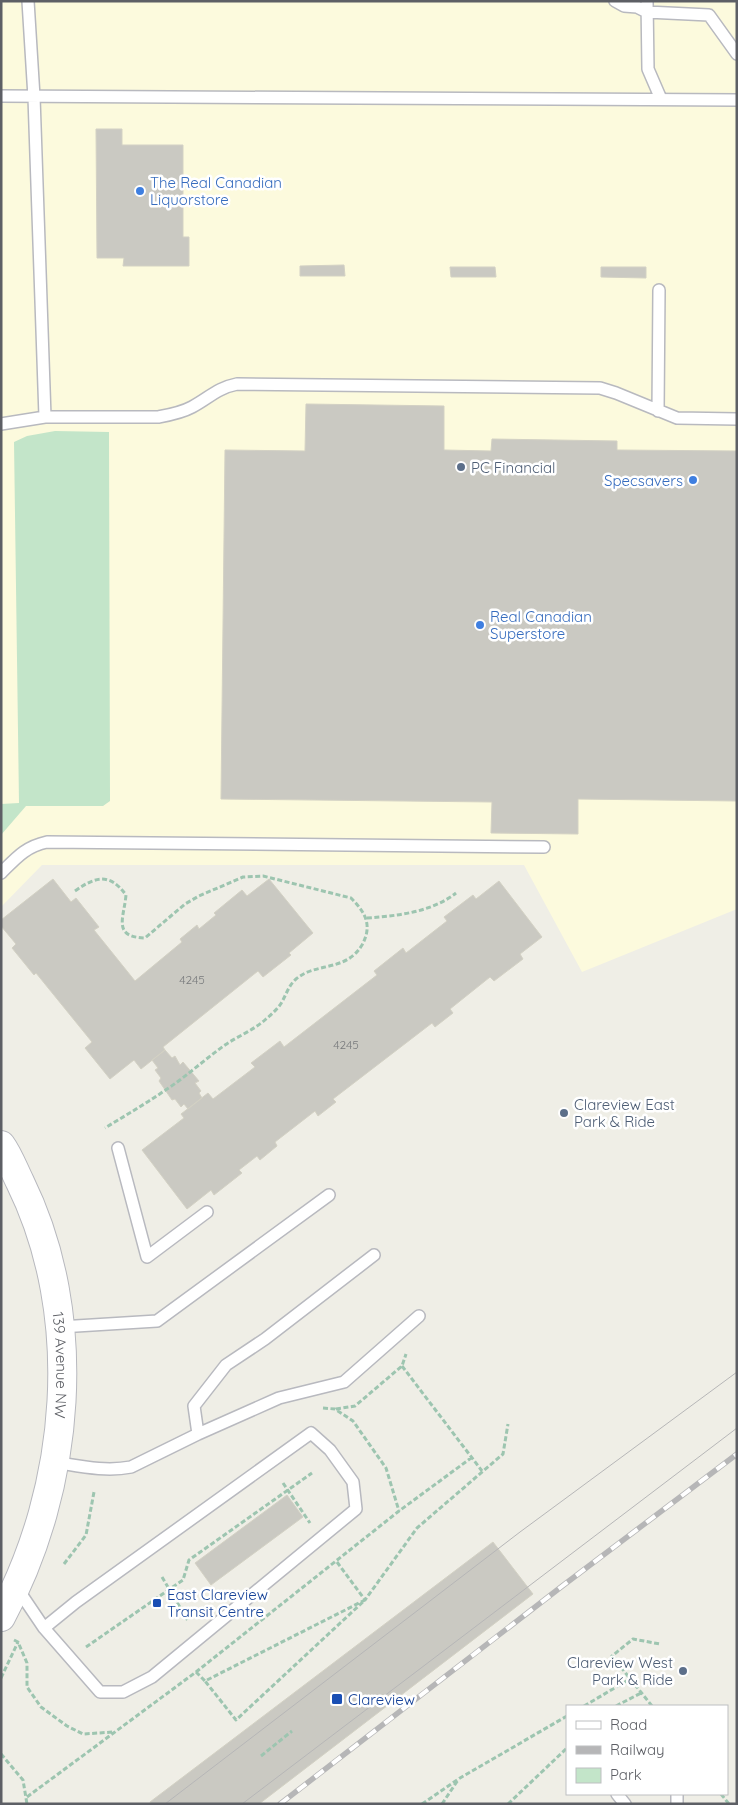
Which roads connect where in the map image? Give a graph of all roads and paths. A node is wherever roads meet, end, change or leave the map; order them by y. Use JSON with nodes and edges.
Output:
{"nodes":[{"id":1,"x":28,"y":1,"type":"edge"},
{"id":2,"x":614,"y":1,"type":"edge"},
{"id":3,"x":647,"y":6,"type":"edge"},
{"id":4,"x":737,"y":54,"type":"edge"},
{"id":5,"x":1,"y":96,"type":"edge"},
{"id":6,"x":34,"y":97,"type":"junction"},
{"id":7,"x":736,"y":98,"type":"edge"},
{"id":8,"x":661,"y":99,"type":"junction"},
{"id":9,"x":659,"y":290,"type":"dead end"},
{"id":10,"x":658,"y":411,"type":"junction"},
{"id":11,"x":45,"y":417,"type":"junction"},
{"id":12,"x":737,"y":419,"type":"edge"},
{"id":13,"x":1,"y":424,"type":"edge"},
{"id":14,"x":544,"y":847,"type":"dead end"},
{"id":15,"x":1,"y":872,"type":"edge"},
{"id":16,"x":75,"y":891,"type":"dead end"},
{"id":17,"x":456,"y":892,"type":"dead end"},
{"id":18,"x":367,"y":918,"type":"junction"},
{"id":19,"x":105,"y":1128,"type":"dead end"},
{"id":20,"x":1,"y":1145,"type":"edge"},
{"id":21,"x":118,"y":1148,"type":"dead end"},
{"id":22,"x":329,"y":1195,"type":"dead end"},
{"id":23,"x":207,"y":1212,"type":"dead end"},
{"id":24,"x":374,"y":1255,"type":"dead end"},
{"id":25,"x":419,"y":1316,"type":"dead end"},
{"id":26,"x":59,"y":1327,"type":"junction"},
{"id":27,"x":402,"y":1366,"type":"dead end"},
{"id":28,"x":315,"y":1407,"type":"dead end"},
{"id":29,"x":508,"y":1424,"type":"dead end"},
{"id":30,"x":198,"y":1434,"type":"junction"},
{"id":31,"x":471,"y":1458,"type":"junction"},
{"id":32,"x":54,"y":1462,"type":"junction"},
{"id":33,"x":482,"y":1471,"type":"junction"},
{"id":34,"x":312,"y":1473,"type":"dead end"},
{"id":35,"x":283,"y":1483,"type":"dead end"},
{"id":36,"x":288,"y":1490,"type":"junction"},
{"id":37,"x":94,"y":1492,"type":"dead end"},
{"id":38,"x":399,"y":1511,"type":"junction"},
{"id":39,"x":310,"y":1524,"type":"dead end"},
{"id":40,"x":337,"y":1562,"type":"junction"},
{"id":41,"x":64,"y":1564,"type":"dead end"},
{"id":42,"x":162,"y":1577,"type":"dead end"},
{"id":43,"x":17,"y":1588,"type":"junction"},
{"id":44,"x":169,"y":1589,"type":"junction"},
{"id":45,"x":364,"y":1600,"type":"junction"},
{"id":46,"x":188,"y":1621,"type":"dead end"},
{"id":47,"x":44,"y":1628,"type":"junction"},
{"id":48,"x":11,"y":1631,"type":"edge"},
{"id":49,"x":18,"y":1642,"type":"junction"},
{"id":50,"x":660,"y":1644,"type":"dead end"},
{"id":51,"x":83,"y":1649,"type":"dead end"},
{"id":52,"x":196,"y":1672,"type":"junction"},
{"id":53,"x":1,"y":1678,"type":"edge"},
{"id":54,"x":630,"y":1679,"type":"junction"},
{"id":55,"x":205,"y":1680,"type":"junction"},
{"id":56,"x":641,"y":1693,"type":"junction"},
{"id":57,"x":586,"y":1705,"type":"edge"},
{"id":58,"x":618,"y":1705,"type":"edge"},
{"id":59,"x":651,"y":1705,"type":"edge"},
{"id":60,"x":566,"y":1717,"type":"edge"},
{"id":61,"x":292,"y":1731,"type":"dead end"},
{"id":62,"x":114,"y":1732,"type":"junction"},
{"id":63,"x":566,"y":1749,"type":"edge"},
{"id":64,"x":1,"y":1754,"type":"edge"},
{"id":65,"x":261,"y":1756,"type":"dead end"},
{"id":66,"x":460,"y":1778,"type":"junction"},
{"id":67,"x":27,"y":1797,"type":"junction"},
{"id":68,"x":27,"y":1804,"type":"edge"},
{"id":69,"x":422,"y":1804,"type":"edge"},
{"id":70,"x":442,"y":1804,"type":"edge"},
{"id":71,"x":508,"y":1804,"type":"edge"}],
"edges":[{"from":1,"to":6,"type":"lane"},
{"from":2,"to":3,"type":"lane"},
{"from":3,"to":4,"type":"lane"},
{"from":3,"to":8,"type":"lane"},
{"from":5,"to":6,"type":"lane"},
{"from":6,"to":8,"type":"lane"},
{"from":6,"to":11,"type":"lane"},
{"from":7,"to":8,"type":"lane"},
{"from":9,"to":10,"type":"lane"},
{"from":10,"to":11,"type":"lane"},
{"from":10,"to":12,"type":"lane"},
{"from":11,"to":13,"type":"lane"},
{"from":14,"to":15,"type":"lane"},
{"from":16,"to":18,"type":"path"},
{"from":17,"to":18,"type":"path"},
{"from":18,"to":19,"type":"path"},
{"from":20,"to":26,"type":"street","name":"139 Avenue NW"},
{"from":21,"to":23,"type":"lane"},
{"from":22,"to":26,"type":"lane"},
{"from":24,"to":30,"type":"lane"},
{"from":25,"to":30,"type":"lane"},
{"from":26,"to":32,"type":"street","name":"139 Avenue NW"},
{"from":27,"to":31,"type":"path"},
{"from":28,"to":38,"type":"path"},
{"from":29,"to":33,"type":"path"},
{"from":30,"to":32,"type":"lane"},
{"from":31,"to":33,"type":"path"},
{"from":31,"to":38,"type":"path"},
{"from":32,"to":43,"type":"street","name":"139 Avenue NW"},
{"from":33,"to":45,"type":"path"},
{"from":34,"to":36,"type":"path"},
{"from":35,"to":36,"type":"path"},
{"from":36,"to":39,"type":"path"},
{"from":36,"to":44,"type":"path"},
{"from":37,"to":41,"type":"path"},
{"from":38,"to":40,"type":"path"},
{"from":40,"to":45,"type":"path"},
{"from":40,"to":52,"type":"path"},
{"from":42,"to":44,"type":"path"},
{"from":43,"to":47,"type":"lane"},
{"from":43,"to":48,"type":"street","name":"139 Avenue NW"},
{"from":44,"to":46,"type":"path"},
{"from":44,"to":51,"type":"path"},
{"from":45,"to":55,"type":"path"},
{"from":45,"to":55,"type":"path"},
{"from":47,"to":47,"type":"lane"},
{"from":48,"to":49,"type":"path"},
{"from":49,"to":53,"type":"path"},
{"from":49,"to":62,"type":"path"},
{"from":50,"to":54,"type":"path"},
{"from":52,"to":55,"type":"path"},
{"from":52,"to":62,"type":"path"},
{"from":54,"to":56,"type":"path"},
{"from":54,"to":57,"type":"path"},
{"from":56,"to":58,"type":"path"},
{"from":56,"to":59,"type":"path"},
{"from":60,"to":66,"type":"path"},
{"from":61,"to":65,"type":"path"},
{"from":62,"to":67,"type":"path"},
{"from":63,"to":71,"type":"path"},
{"from":64,"to":67,"type":"path"},
{"from":66,"to":69,"type":"path"},
{"from":66,"to":70,"type":"path"},
{"from":67,"to":68,"type":"path"}]}
